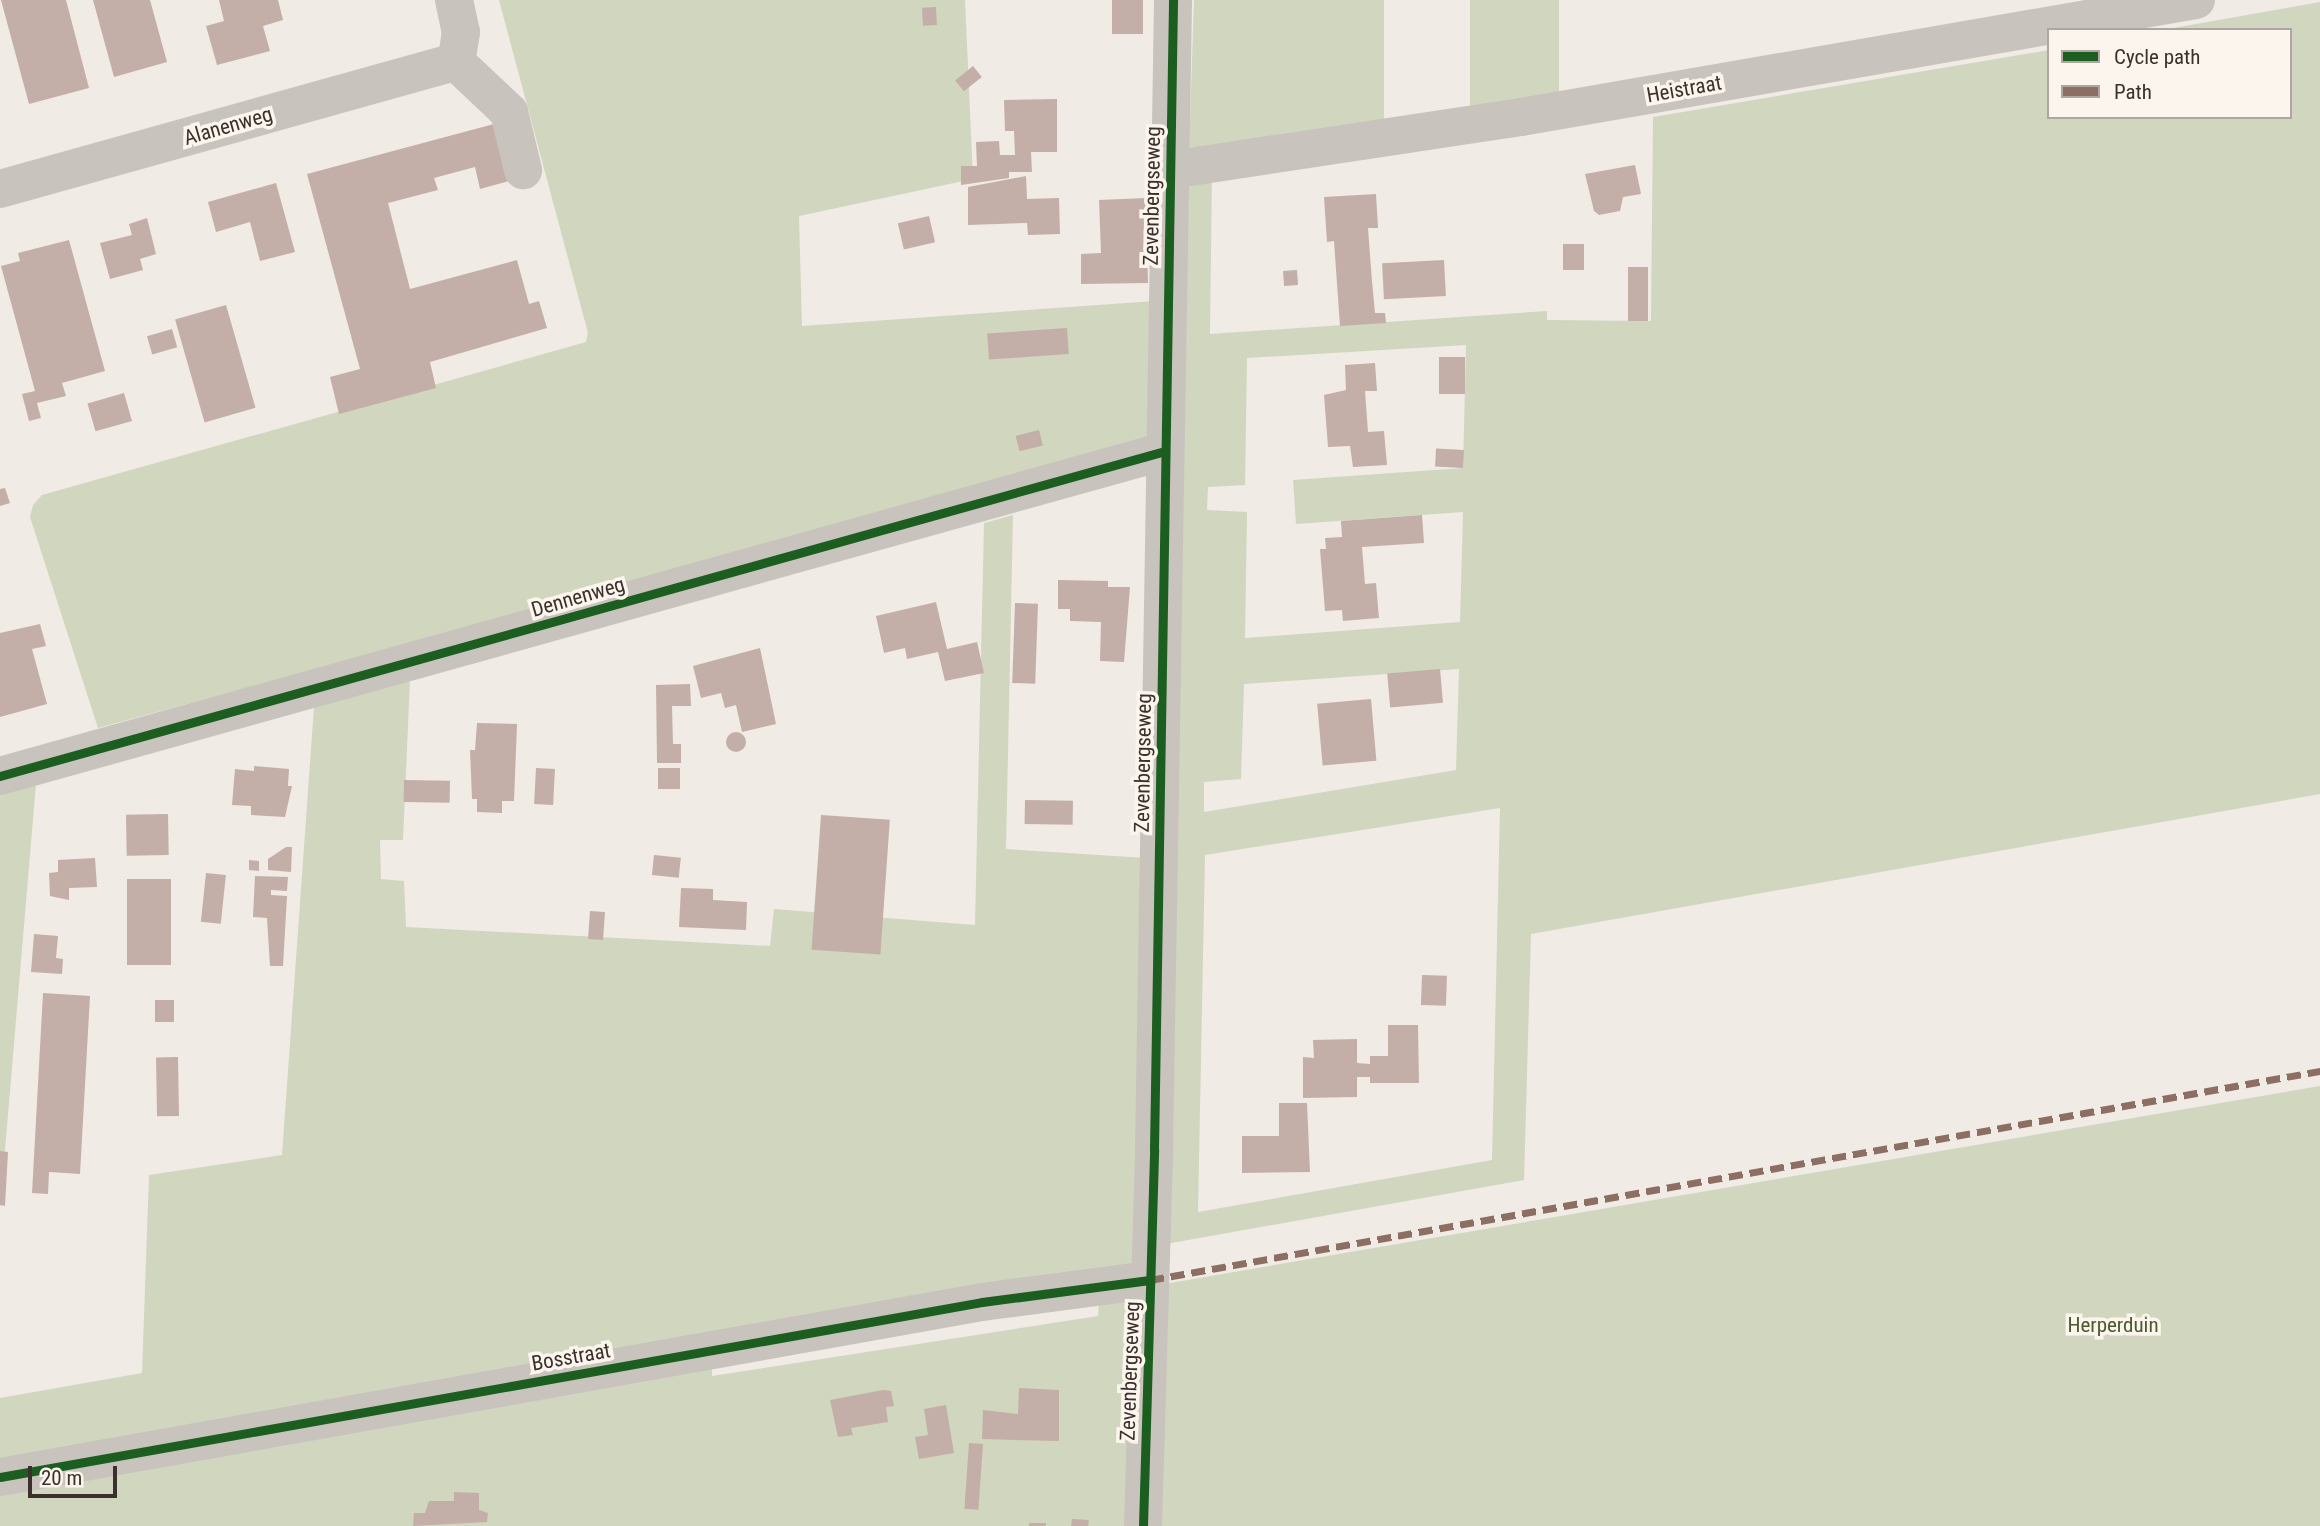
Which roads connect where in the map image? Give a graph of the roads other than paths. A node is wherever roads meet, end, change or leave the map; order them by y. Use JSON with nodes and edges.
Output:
{"nodes":[{"id":1,"x":454,"y":0,"type":"edge"},
{"id":2,"x":1173,"y":0,"type":"edge"},
{"id":3,"x":2196,"y":0,"type":"edge"},
{"id":4,"x":456,"y":62,"type":"junction"},
{"id":5,"x":523,"y":170,"type":"dead end"},
{"id":6,"x":1170,"y":170,"type":"junction"},
{"id":7,"x":0,"y":190,"type":"edge"},
{"id":8,"x":1165,"y":451,"type":"junction"},
{"id":9,"x":0,"y":776,"type":"edge"},
{"id":10,"x":1150,"y":1280,"type":"junction"},
{"id":11,"x":0,"y":1477,"type":"edge"},
{"id":12,"x":1143,"y":1526,"type":"edge"}],
"edges":[{"from":1,"to":4,"type":"street"},
{"from":2,"to":6,"type":"street","name":"Zevenbergseweg"},
{"from":3,"to":6,"type":"street","name":"Heistraat"},
{"from":4,"to":5,"type":"street"},
{"from":4,"to":7,"type":"street","name":"Alanenweg"},
{"from":6,"to":8,"type":"street","name":"Zevenbergseweg"},
{"from":8,"to":9,"type":"street","name":"Dennenweg"},
{"from":8,"to":10,"type":"street","name":"Zevenbergseweg"},
{"from":10,"to":11,"type":"street","name":"Bosstraat"},
{"from":10,"to":12,"type":"street","name":"Zevenbergseweg"}]}
